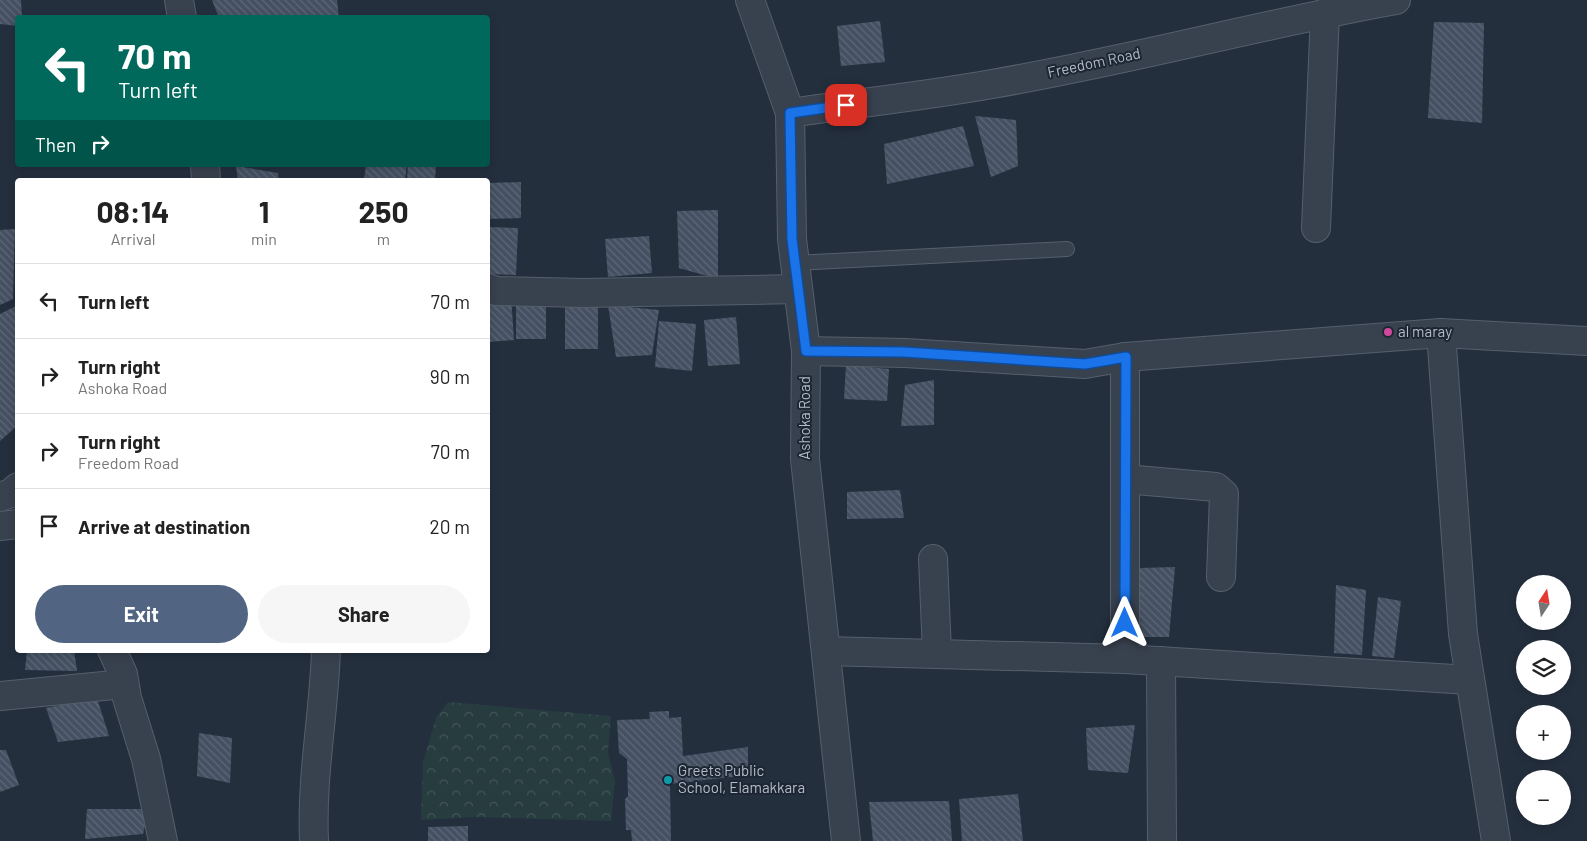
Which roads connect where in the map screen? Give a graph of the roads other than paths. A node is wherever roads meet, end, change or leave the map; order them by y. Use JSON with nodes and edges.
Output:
{"nodes":[{"id":1,"x":179,"y":0,"type":"edge"},
{"id":2,"x":750,"y":0,"type":"edge"},
{"id":3,"x":1396,"y":0,"type":"edge"},
{"id":4,"x":1325,"y":13,"type":"junction"},
{"id":5,"x":182,"y":15,"type":"edge"},
{"id":6,"x":790,"y":113,"type":"junction"},
{"id":7,"x":1316,"y":228,"type":"dead end"},
{"id":8,"x":1066,"y":249,"type":"dead end"},
{"id":9,"x":797,"y":276,"type":"junction"},
{"id":10,"x":490,"y":289,"type":"edge"},
{"id":11,"x":1441,"y":333,"type":"junction"},
{"id":12,"x":1587,"y":341,"type":"edge"},
{"id":13,"x":806,"y":351,"type":"junction"},
{"id":14,"x":1126,"y":357,"type":"junction"},
{"id":15,"x":1125,"y":479,"type":"junction"},
{"id":16,"x":15,"y":490,"type":"edge"},
{"id":17,"x":0,"y":497,"type":"edge"},
{"id":18,"x":15,"y":524,"type":"edge"},
{"id":19,"x":0,"y":526,"type":"edge"},
{"id":20,"x":933,"y":559,"type":"dead end"},
{"id":21,"x":1221,"y":577,"type":"dead end"},
{"id":22,"x":826,"y":651,"type":"junction"},
{"id":23,"x":113,"y":653,"type":"edge"},
{"id":24,"x":326,"y":653,"type":"edge"},
{"id":25,"x":937,"y":653,"type":"junction"},
{"id":26,"x":1124,"y":659,"type":"junction"},
{"id":27,"x":1161,"y":661,"type":"junction"},
{"id":28,"x":1470,"y":680,"type":"junction"},
{"id":29,"x":124,"y":684,"type":"junction"},
{"id":30,"x":0,"y":696,"type":"edge"},
{"id":31,"x":163,"y":841,"type":"edge"},
{"id":32,"x":314,"y":841,"type":"edge"},
{"id":33,"x":846,"y":841,"type":"edge"},
{"id":34,"x":1162,"y":841,"type":"edge"},
{"id":35,"x":1496,"y":841,"type":"edge"}],
"edges":[{"from":1,"to":5,"type":"street"},
{"from":2,"to":6,"type":"street","name":"Ashoka Road"},
{"from":3,"to":4,"type":"street","name":"Freedom Road"},
{"from":4,"to":6,"type":"street","name":"Freedom Road"},
{"from":4,"to":7,"type":"street"},
{"from":6,"to":9,"type":"street","name":"Ashoka Road"},
{"from":8,"to":9,"type":"lane"},
{"from":9,"to":10,"type":"street"},
{"from":9,"to":13,"type":"street","name":"Ashoka Road"},
{"from":11,"to":12,"type":"street"},
{"from":11,"to":14,"type":"street"},
{"from":11,"to":28,"type":"street"},
{"from":13,"to":14,"type":"street"},
{"from":13,"to":22,"type":"street","name":"Ashoka Road"},
{"from":14,"to":15,"type":"street"},
{"from":15,"to":21,"type":"street"},
{"from":15,"to":26,"type":"street"},
{"from":16,"to":17,"type":"street"},
{"from":18,"to":19,"type":"street"},
{"from":20,"to":25,"type":"street"},
{"from":22,"to":25,"type":"street"},
{"from":22,"to":33,"type":"street","name":"Ashoka Road"},
{"from":23,"to":29,"type":"street"},
{"from":24,"to":32,"type":"street"},
{"from":25,"to":26,"type":"street"},
{"from":26,"to":27,"type":"street"},
{"from":27,"to":28,"type":"street"},
{"from":27,"to":34,"type":"street"},
{"from":28,"to":35,"type":"street"},
{"from":29,"to":30,"type":"street"},
{"from":29,"to":31,"type":"street"}]}
